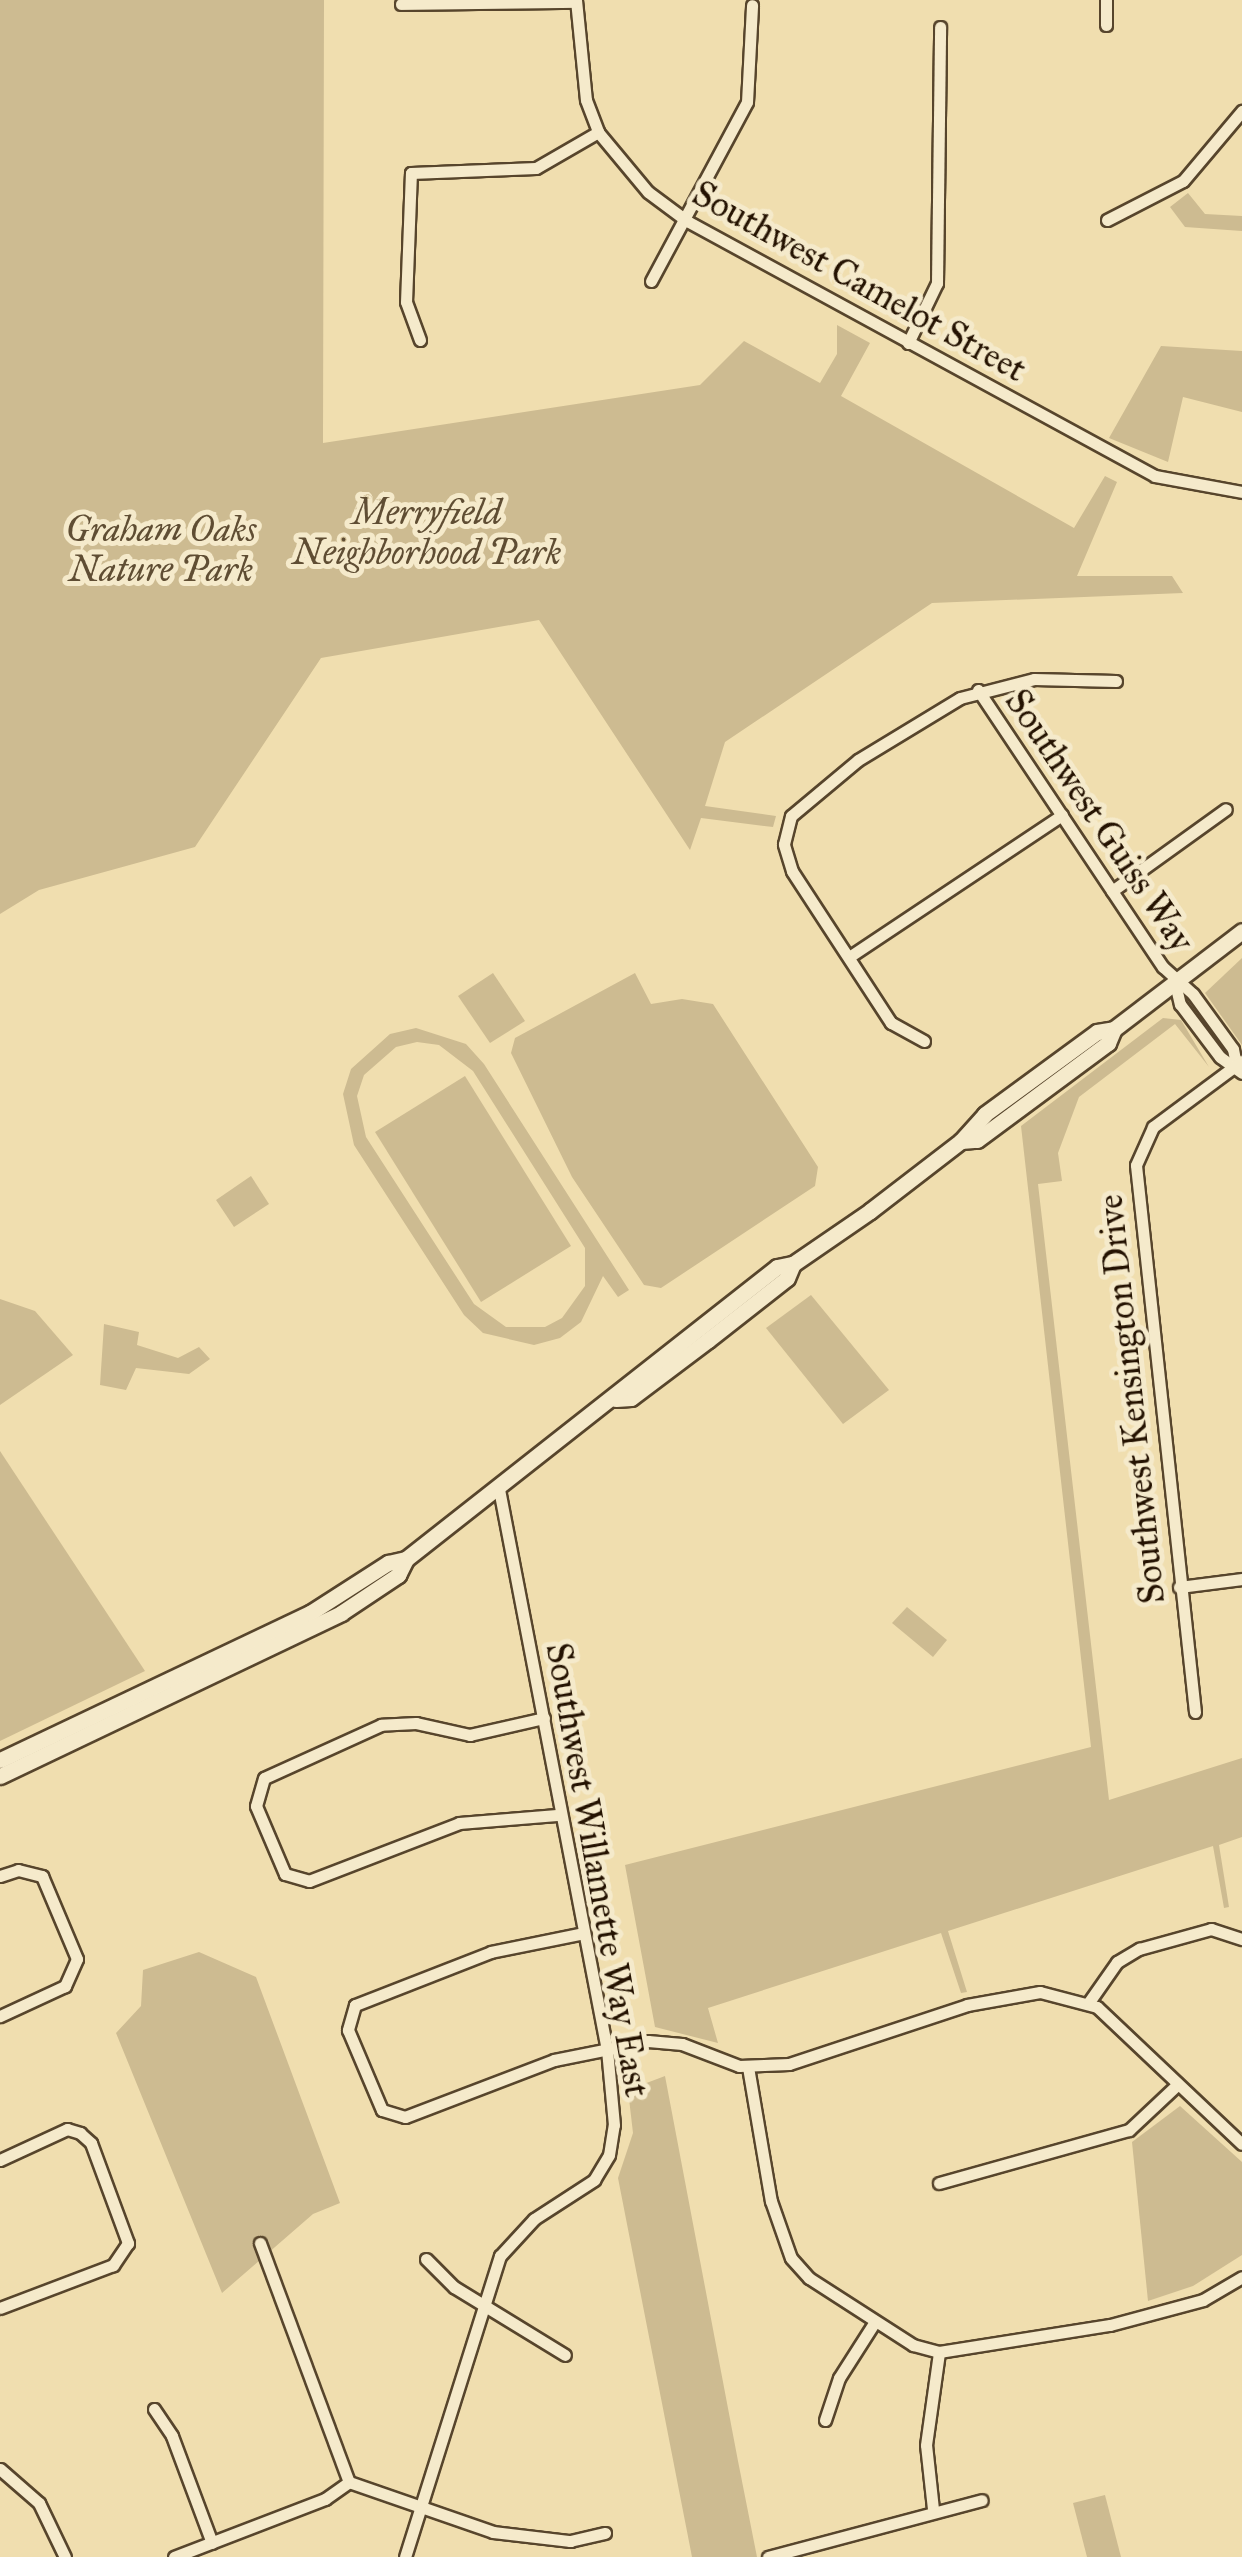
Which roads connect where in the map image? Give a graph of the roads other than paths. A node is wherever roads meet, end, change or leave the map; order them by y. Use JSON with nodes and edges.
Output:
{"nodes":[{"id":1,"x":1106,"y":0,"type":"edge"},
{"id":2,"x":576,"y":1,"type":"edge"},
{"id":3,"x":401,"y":4,"type":"dead end"},
{"id":4,"x":752,"y":4,"type":"dead end"},
{"id":5,"x":1106,"y":25,"type":"dead end"},
{"id":6,"x":940,"y":28,"type":"dead end"},
{"id":7,"x":1242,"y":111,"type":"edge"},
{"id":8,"x":598,"y":132,"type":"junction"},
{"id":9,"x":687,"y":220,"type":"junction"},
{"id":10,"x":1107,"y":220,"type":"dead end"},
{"id":11,"x":651,"y":281,"type":"dead end"},
{"id":12,"x":420,"y":340,"type":"dead end"},
{"id":13,"x":908,"y":342,"type":"junction"},
{"id":14,"x":1242,"y":492,"type":"edge"},
{"id":15,"x":1116,"y":682,"type":"dead end"},
{"id":16,"x":978,"y":690,"type":"junction"},
{"id":17,"x":1226,"y":809,"type":"dead end"},
{"id":18,"x":1062,"y":815,"type":"junction"},
{"id":19,"x":1112,"y":891,"type":"junction"},
{"id":20,"x":1242,"y":931,"type":"edge"},
{"id":21,"x":849,"y":957,"type":"junction"},
{"id":22,"x":1175,"y":983,"type":"junction"},
{"id":23,"x":924,"y":1041,"type":"dead end"},
{"id":24,"x":1240,"y":1066,"type":"edge"},
{"id":25,"x":499,"y":1489,"type":"junction"},
{"id":26,"x":406,"y":1559,"type":"junction"},
{"id":27,"x":1242,"y":1579,"type":"edge"},
{"id":28,"x":1179,"y":1587,"type":"junction"},
{"id":29,"x":1195,"y":1712,"type":"dead end"},
{"id":30,"x":544,"y":1718,"type":"junction"},
{"id":31,"x":0,"y":1760,"type":"edge"},
{"id":32,"x":0,"y":1776,"type":"edge"},
{"id":33,"x":557,"y":1815,"type":"junction"},
{"id":34,"x":0,"y":1876,"type":"edge"},
{"id":35,"x":584,"y":1933,"type":"junction"},
{"id":36,"x":1242,"y":1939,"type":"edge"},
{"id":37,"x":1089,"y":2002,"type":"junction"},
{"id":38,"x":0,"y":2016,"type":"edge"},
{"id":39,"x":607,"y":2050,"type":"junction"},
{"id":40,"x":748,"y":2067,"type":"junction"},
{"id":41,"x":1178,"y":2084,"type":"junction"},
{"id":42,"x":1242,"y":2144,"type":"edge"},
{"id":43,"x":0,"y":2160,"type":"edge"},
{"id":44,"x":939,"y":2183,"type":"dead end"},
{"id":45,"x":260,"y":2243,"type":"dead end"},
{"id":46,"x":426,"y":2259,"type":"dead end"},
{"id":47,"x":1242,"y":2277,"type":"edge"},
{"id":48,"x":483,"y":2303,"type":"junction"},
{"id":49,"x":0,"y":2308,"type":"edge"},
{"id":50,"x":874,"y":2323,"type":"junction"},
{"id":51,"x":939,"y":2352,"type":"junction"},
{"id":52,"x":565,"y":2355,"type":"dead end"},
{"id":53,"x":154,"y":2409,"type":"dead end"},
{"id":54,"x":824,"y":2420,"type":"dead end"},
{"id":55,"x":0,"y":2469,"type":"edge"},
{"id":56,"x":349,"y":2482,"type":"junction"},
{"id":57,"x":982,"y":2500,"type":"dead end"},
{"id":58,"x":933,"y":2509,"type":"junction"},
{"id":59,"x":418,"y":2510,"type":"junction"},
{"id":60,"x":605,"y":2533,"type":"dead end"},
{"id":61,"x":212,"y":2543,"type":"junction"},
{"id":62,"x":66,"y":2557,"type":"edge"},
{"id":63,"x":174,"y":2557,"type":"edge"},
{"id":64,"x":405,"y":2557,"type":"edge"},
{"id":65,"x":768,"y":2557,"type":"edge"}],
"edges":[{"from":1,"to":5,"type":"street"},
{"from":2,"to":3,"type":"street"},
{"from":2,"to":8,"type":"street","name":"Southwest Camelot Street"},
{"from":4,"to":9,"type":"street"},
{"from":6,"to":13,"type":"street"},
{"from":7,"to":10,"type":"street"},
{"from":8,"to":9,"type":"street","name":"Southwest Camelot Street"},
{"from":8,"to":12,"type":"street"},
{"from":9,"to":11,"type":"street"},
{"from":9,"to":13,"type":"street","name":"Southwest Camelot Street"},
{"from":13,"to":14,"type":"street","name":"Southwest Camelot Street"},
{"from":15,"to":16,"type":"street"},
{"from":16,"to":18,"type":"street","name":"Southwest Guiss Way"},
{"from":16,"to":21,"type":"street"},
{"from":17,"to":19,"type":"street"},
{"from":18,"to":19,"type":"street","name":"Southwest Guiss Way"},
{"from":18,"to":21,"type":"street"},
{"from":19,"to":22,"type":"street","name":"Southwest Guiss Way"},
{"from":20,"to":22,"type":"main road"},
{"from":21,"to":23,"type":"street"},
{"from":22,"to":24,"type":"street","name":"Southwest Guiss Way"},
{"from":22,"to":25,"type":"main road"},
{"from":24,"to":28,"type":"street","name":"Southwest Kensington Drive"},
{"from":25,"to":26,"type":"main road"},
{"from":25,"to":30,"type":"street","name":"Southwest Willamette Way East"},
{"from":26,"to":31,"type":"main road"},
{"from":26,"to":32,"type":"main road"},
{"from":27,"to":28,"type":"street"},
{"from":28,"to":29,"type":"street","name":"Southwest Kensington Drive"},
{"from":30,"to":33,"type":"street","name":"Southwest Willamette Way East"},
{"from":30,"to":33,"type":"street"},
{"from":33,"to":35,"type":"street","name":"Southwest Willamette Way East"},
{"from":34,"to":38,"type":"street"},
{"from":35,"to":39,"type":"street","name":"Southwest Willamette Way East"},
{"from":35,"to":39,"type":"street"},
{"from":36,"to":37,"type":"street"},
{"from":37,"to":40,"type":"street"},
{"from":37,"to":41,"type":"street"},
{"from":39,"to":40,"type":"street"},
{"from":39,"to":48,"type":"street","name":"Southwest Willamette Way East"},
{"from":40,"to":50,"type":"street"},
{"from":41,"to":42,"type":"street"},
{"from":41,"to":44,"type":"street"},
{"from":43,"to":49,"type":"street"},
{"from":45,"to":56,"type":"street"},
{"from":46,"to":48,"type":"street"},
{"from":47,"to":51,"type":"street"},
{"from":48,"to":52,"type":"street"},
{"from":48,"to":59,"type":"street","name":"Southwest Willamette Way East"},
{"from":50,"to":51,"type":"street"},
{"from":50,"to":54,"type":"street"},
{"from":51,"to":58,"type":"street"},
{"from":53,"to":61,"type":"street"},
{"from":55,"to":62,"type":"street"},
{"from":56,"to":59,"type":"street"},
{"from":56,"to":61,"type":"street"},
{"from":57,"to":58,"type":"street"},
{"from":58,"to":65,"type":"street"},
{"from":59,"to":60,"type":"street"},
{"from":59,"to":64,"type":"street","name":"Southwest Willamette Way East"},
{"from":61,"to":63,"type":"street"}]}
